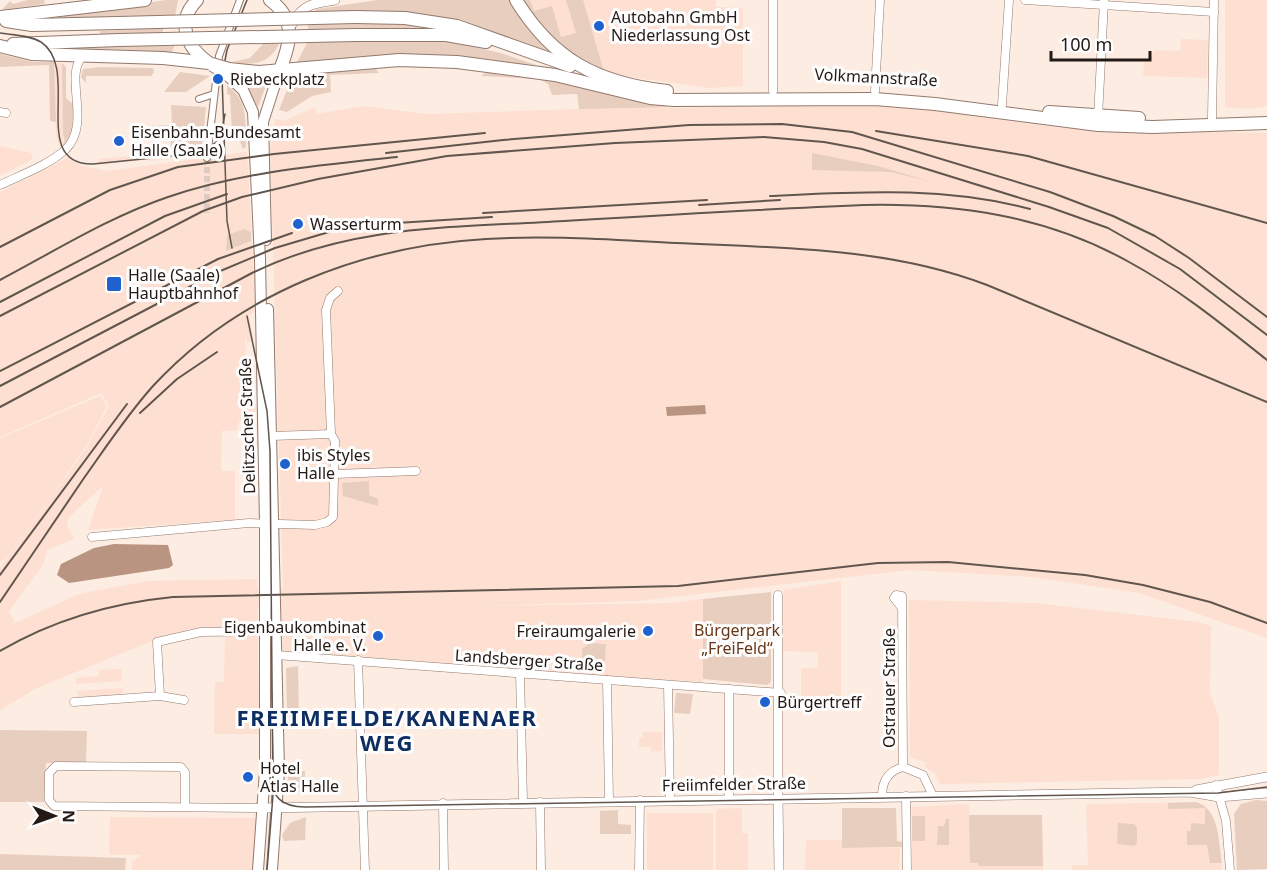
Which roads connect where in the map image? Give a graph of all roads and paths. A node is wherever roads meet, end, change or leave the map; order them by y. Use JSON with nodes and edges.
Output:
{"nodes":[{"id":1,"x":146,"y":0,"type":"edge"},
{"id":2,"x":186,"y":0,"type":"edge"},
{"id":3,"x":197,"y":0,"type":"edge"},
{"id":4,"x":240,"y":0,"type":"edge"},
{"id":5,"x":270,"y":0,"type":"edge"},
{"id":6,"x":335,"y":0,"type":"edge"},
{"id":7,"x":516,"y":0,"type":"edge"},
{"id":8,"x":773,"y":0,"type":"edge"},
{"id":9,"x":880,"y":0,"type":"edge"},
{"id":10,"x":1010,"y":0,"type":"edge"},
{"id":11,"x":1025,"y":0,"type":"edge"},
{"id":12,"x":1214,"y":0,"type":"edge"},
{"id":13,"x":1104,"y":3,"type":"edge"},
{"id":14,"x":1214,"y":12,"type":"junction"},
{"id":15,"x":0,"y":19,"type":"edge"},
{"id":16,"x":185,"y":26,"type":"junction"},
{"id":17,"x":290,"y":30,"type":"junction"},
{"id":18,"x":0,"y":44,"type":"edge"},
{"id":19,"x":83,"y":56,"type":"junction"},
{"id":20,"x":211,"y":64,"type":"junction"},
{"id":21,"x":279,"y":72,"type":"junction"},
{"id":22,"x":228,"y":73,"type":"junction"},
{"id":23,"x":588,"y":77,"type":"junction"},
{"id":24,"x":773,"y":91,"type":"junction"},
{"id":25,"x":875,"y":91,"type":"junction"},
{"id":26,"x":214,"y":94,"type":"junction"},
{"id":27,"x":199,"y":99,"type":"dead end"},
{"id":28,"x":1002,"y":105,"type":"junction"},
{"id":29,"x":1267,"y":115,"type":"edge"},
{"id":30,"x":1098,"y":117,"type":"junction"},
{"id":31,"x":1212,"y":118,"type":"junction"},
{"id":32,"x":1267,"y":123,"type":"edge"},
{"id":33,"x":207,"y":158,"type":"tunnel mouth"},
{"id":34,"x":0,"y":185,"type":"edge"},
{"id":35,"x":338,"y":291,"type":"dead end"},
{"id":36,"x":331,"y":434,"type":"junction"},
{"id":37,"x":272,"y":436,"type":"junction"},
{"id":38,"x":416,"y":471,"type":"dead end"},
{"id":39,"x":335,"y":474,"type":"junction"},
{"id":40,"x":269,"y":524,"type":"junction"},
{"id":41,"x":92,"y":537,"type":"dead end"},
{"id":42,"x":778,"y":596,"type":"dead end"},
{"id":43,"x":902,"y":608,"type":"dead end"},
{"id":44,"x":265,"y":631,"type":"junction"},
{"id":45,"x":276,"y":655,"type":"junction"},
{"id":46,"x":358,"y":660,"type":"junction"},
{"id":47,"x":520,"y":673,"type":"junction"},
{"id":48,"x":607,"y":680,"type":"junction"},
{"id":49,"x":668,"y":685,"type":"junction"},
{"id":50,"x":729,"y":689,"type":"junction"},
{"id":51,"x":779,"y":693,"type":"junction"},
{"id":52,"x":160,"y":696,"type":"junction"},
{"id":53,"x":184,"y":700,"type":"dead end"},
{"id":54,"x":74,"y":702,"type":"dead end"},
{"id":55,"x":903,"y":768,"type":"junction"},
{"id":56,"x":1267,"y":777,"type":"edge"},
{"id":57,"x":1216,"y":785,"type":"junction"},
{"id":58,"x":1190,"y":792,"type":"junction"},
{"id":59,"x":1267,"y":793,"type":"edge"},
{"id":60,"x":882,"y":796,"type":"junction"},
{"id":61,"x":906,"y":796,"type":"junction"},
{"id":62,"x":933,"y":796,"type":"junction"},
{"id":63,"x":1219,"y":797,"type":"junction"},
{"id":64,"x":778,"y":798,"type":"junction"},
{"id":65,"x":729,"y":799,"type":"junction"},
{"id":66,"x":640,"y":800,"type":"junction"},
{"id":67,"x":670,"y":800,"type":"junction"},
{"id":68,"x":609,"y":801,"type":"junction"},
{"id":69,"x":523,"y":802,"type":"junction"},
{"id":70,"x":540,"y":802,"type":"junction"},
{"id":71,"x":443,"y":804,"type":"junction"},
{"id":72,"x":362,"y":805,"type":"junction"},
{"id":73,"x":278,"y":806,"type":"junction"},
{"id":74,"x":185,"y":807,"type":"junction"},
{"id":75,"x":264,"y":808,"type":"junction"},
{"id":76,"x":258,"y":870,"type":"edge"},
{"id":77,"x":272,"y":870,"type":"edge"},
{"id":78,"x":364,"y":870,"type":"edge"},
{"id":79,"x":444,"y":870,"type":"edge"},
{"id":80,"x":541,"y":870,"type":"edge"},
{"id":81,"x":639,"y":870,"type":"edge"},
{"id":82,"x":779,"y":870,"type":"edge"},
{"id":83,"x":907,"y":870,"type":"edge"},
{"id":84,"x":1230,"y":870,"type":"edge"}],
"edges":[{"from":1,"to":15,"type":"main road"},
{"from":2,"to":16,"type":"main road"},
{"from":3,"to":16,"type":"main road"},
{"from":4,"to":26,"type":"street"},
{"from":5,"to":17,"type":"main road"},
{"from":6,"to":17,"type":"street"},
{"from":7,"to":23,"type":"main road","name":"Volkmannstraße"},
{"from":8,"to":24,"type":"street"},
{"from":9,"to":25,"type":"street"},
{"from":10,"to":28,"type":"street"},
{"from":11,"to":13,"type":"street"},
{"from":12,"to":14,"type":"street"},
{"from":13,"to":14,"type":"street"},
{"from":13,"to":30,"type":"street"},
{"from":14,"to":31,"type":"street"},
{"from":15,"to":23,"type":"main road","bridge":true},
{"from":16,"to":20,"type":"main road"},
{"from":17,"to":21,"type":"main road"},
{"from":18,"to":19,"type":"main road"},
{"from":18,"to":23,"type":"main road","bridge":true},
{"from":19,"to":20,"type":"main road"},
{"from":19,"to":34,"type":"street"},
{"from":20,"to":22,"type":"main road","bridge":true},
{"from":21,"to":22,"type":"main road"},
{"from":21,"to":23,"type":"main road"},
{"from":21,"to":37,"type":"main road","name":"Delitzscher Straße"},
{"from":22,"to":40,"type":"main road","name":"Delitzscher Straße"},
{"from":23,"to":24,"type":"main road","name":"Volkmannstraße"},
{"from":23,"to":32,"type":"main road","name":"Volkmannstraße"},
{"from":24,"to":25,"type":"main road","name":"Volkmannstraße"},
{"from":25,"to":28,"type":"main road","name":"Volkmannstraße"},
{"from":26,"to":27,"type":"street"},
{"from":26,"to":33,"type":"street"},
{"from":28,"to":30,"type":"main road","name":"Volkmannstraße"},
{"from":29,"to":31,"type":"main road","name":"Volkmannstraße"},
{"from":30,"to":31,"type":"main road","name":"Volkmannstraße"},
{"from":35,"to":36,"type":"street"},
{"from":36,"to":37,"type":"street"},
{"from":36,"to":39,"type":"street"},
{"from":37,"to":40,"type":"main road","name":"Delitzscher Straße"},
{"from":38,"to":39,"type":"street"},
{"from":39,"to":40,"type":"street"},
{"from":40,"to":41,"type":"street"},
{"from":40,"to":44,"type":"main road","name":"Delitzscher Straße"},
{"from":40,"to":45,"type":"main road","name":"Delitzscher Straße"},
{"from":42,"to":51,"type":"street"},
{"from":43,"to":55,"type":"street","name":"Ostrauer Straße"},
{"from":44,"to":52,"type":"street"},
{"from":44,"to":75,"type":"main road","name":"Delitzscher Straße"},
{"from":45,"to":46,"type":"street","name":"Landsberger Straße"},
{"from":45,"to":73,"type":"main road","name":"Delitzscher Straße"},
{"from":46,"to":47,"type":"street","name":"Landsberger Straße"},
{"from":46,"to":72,"type":"street"},
{"from":47,"to":48,"type":"street","name":"Landsberger Straße"},
{"from":47,"to":69,"type":"street"},
{"from":48,"to":49,"type":"street","name":"Landsberger Straße"},
{"from":48,"to":68,"type":"street"},
{"from":49,"to":50,"type":"street","name":"Landsberger Straße"},
{"from":49,"to":67,"type":"street"},
{"from":50,"to":51,"type":"street","name":"Landsberger Straße"},
{"from":50,"to":65,"type":"street"},
{"from":51,"to":64,"type":"street"},
{"from":52,"to":53,"type":"street"},
{"from":52,"to":54,"type":"street"},
{"from":55,"to":60,"type":"street","name":"Ostrauer Straße"},
{"from":55,"to":62,"type":"street","name":"Ostrauer Straße"},
{"from":56,"to":57,"type":"street","name":"Freiimfelder Straße"},
{"from":57,"to":58,"type":"street","name":"Freiimfelder Straße"},
{"from":57,"to":63,"type":"street"},
{"from":58,"to":62,"type":"street","name":"Freiimfelder Straße"},
{"from":58,"to":63,"type":"street","name":"Freiimfelder Straße"},
{"from":59,"to":63,"type":"street","name":"Freiimfelder Straße"},
{"from":60,"to":61,"type":"street","name":"Freiimfelder Straße"},
{"from":60,"to":64,"type":"street","name":"Freiimfelder Straße"},
{"from":61,"to":62,"type":"street","name":"Freiimfelder Straße"},
{"from":61,"to":83,"type":"street"},
{"from":63,"to":84,"type":"street"},
{"from":64,"to":65,"type":"street","name":"Freiimfelder Straße"},
{"from":64,"to":82,"type":"street"},
{"from":65,"to":67,"type":"street","name":"Freiimfelder Straße"},
{"from":66,"to":67,"type":"street","name":"Freiimfelder Straße"},
{"from":66,"to":68,"type":"street","name":"Freiimfelder Straße"},
{"from":66,"to":81,"type":"street"},
{"from":68,"to":70,"type":"street","name":"Freiimfelder Straße"},
{"from":69,"to":70,"type":"street","name":"Freiimfelder Straße"},
{"from":69,"to":71,"type":"street","name":"Freiimfelder Straße"},
{"from":70,"to":80,"type":"street"},
{"from":71,"to":72,"type":"street","name":"Freiimfelder Straße"},
{"from":71,"to":79,"type":"street"},
{"from":72,"to":73,"type":"street","name":"Freiimfelder Straße"},
{"from":72,"to":78,"type":"street"},
{"from":73,"to":75,"type":"street"},
{"from":73,"to":77,"type":"main road","name":"Delitzscher Straße"},
{"from":74,"to":74,"type":"street"},
{"from":74,"to":75,"type":"street"},
{"from":75,"to":76,"type":"main road","name":"Delitzscher Straße"}]}
